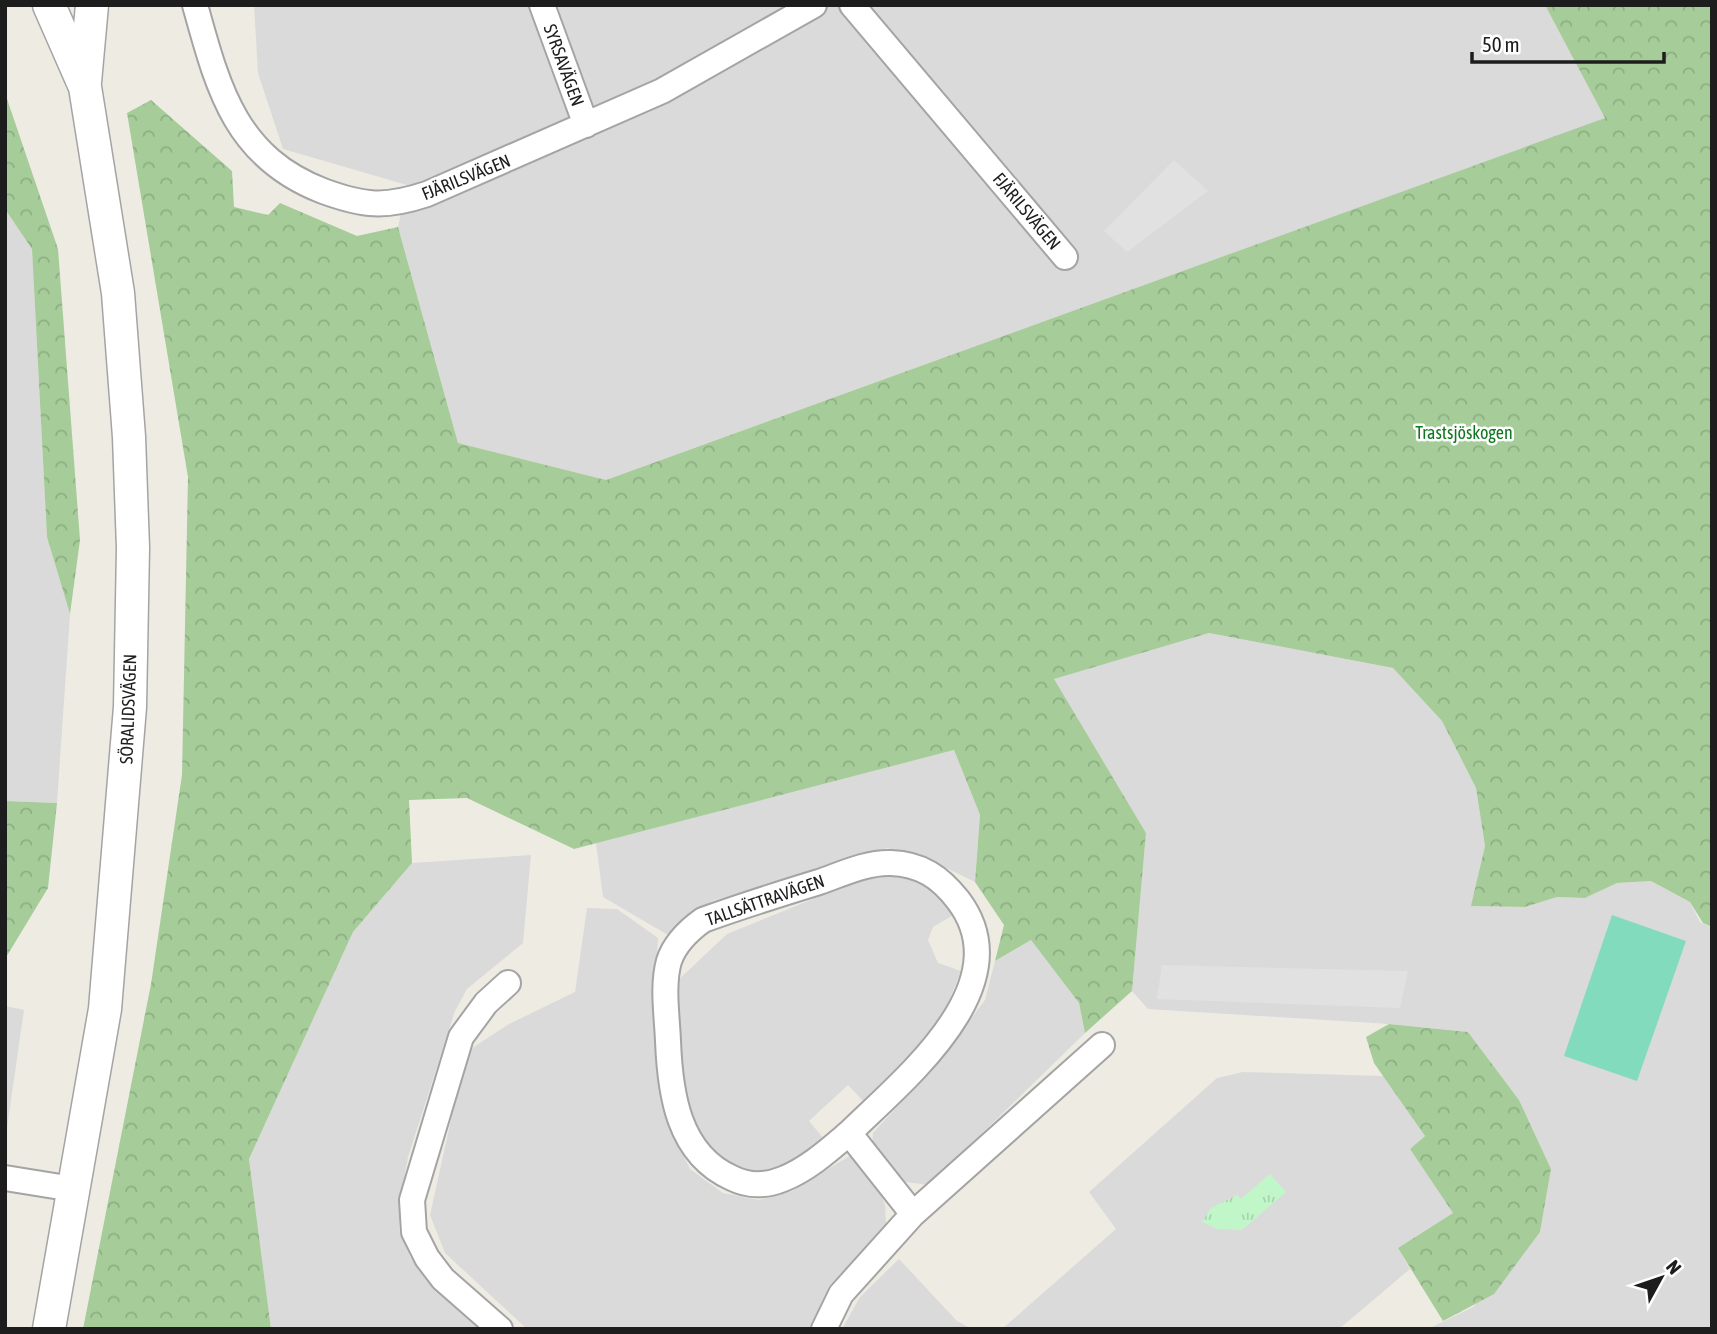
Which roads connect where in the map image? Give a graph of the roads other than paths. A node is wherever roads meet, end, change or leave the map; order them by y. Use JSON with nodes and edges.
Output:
{"nodes":[{"id":1,"x":49,"y":5,"type":"edge"},
{"id":2,"x":92,"y":5,"type":"edge"},
{"id":3,"x":195,"y":5,"type":"edge"},
{"id":4,"x":542,"y":5,"type":"edge"},
{"id":5,"x":814,"y":5,"type":"edge"},
{"id":6,"x":852,"y":5,"type":"edge"},
{"id":7,"x":85,"y":87,"type":"junction"},
{"id":8,"x":586,"y":125,"type":"junction"},
{"id":9,"x":1065,"y":257,"type":"dead end"},
{"id":10,"x":508,"y":983,"type":"dead end"},
{"id":11,"x":1102,"y":1045,"type":"dead end"},
{"id":12,"x":849,"y":1133,"type":"junction"},
{"id":13,"x":5,"y":1178,"type":"edge"},
{"id":14,"x":74,"y":1189,"type":"junction"},
{"id":15,"x":913,"y":1214,"type":"junction"},
{"id":16,"x":49,"y":1329,"type":"edge"},
{"id":17,"x":500,"y":1329,"type":"edge"},
{"id":18,"x":824,"y":1329,"type":"edge"}],
"edges":[{"from":1,"to":7,"type":"street","name":"SÖRALIDSVÄGEN"},
{"from":2,"to":7,"type":"street","name":"SÖRALIDSVÄGEN"},
{"from":3,"to":8,"type":"street","name":"FJÄRILSVÄGEN"},
{"from":4,"to":8,"type":"street","name":"SYRSAVÄGEN"},
{"from":5,"to":8,"type":"street","name":"FJÄRILSVÄGEN"},
{"from":6,"to":9,"type":"street","name":"FJÄRILSVÄGEN"},
{"from":7,"to":14,"type":"street","name":"SÖRALIDSVÄGEN"},
{"from":10,"to":17,"type":"street"},
{"from":11,"to":15,"type":"street"},
{"from":12,"to":12,"type":"street","name":"TALLSÄTTRAVÄGEN"},
{"from":12,"to":15,"type":"street"},
{"from":13,"to":14,"type":"street"},
{"from":14,"to":16,"type":"street","name":"SÖRALIDSVÄGEN"},
{"from":15,"to":18,"type":"street"}]}
